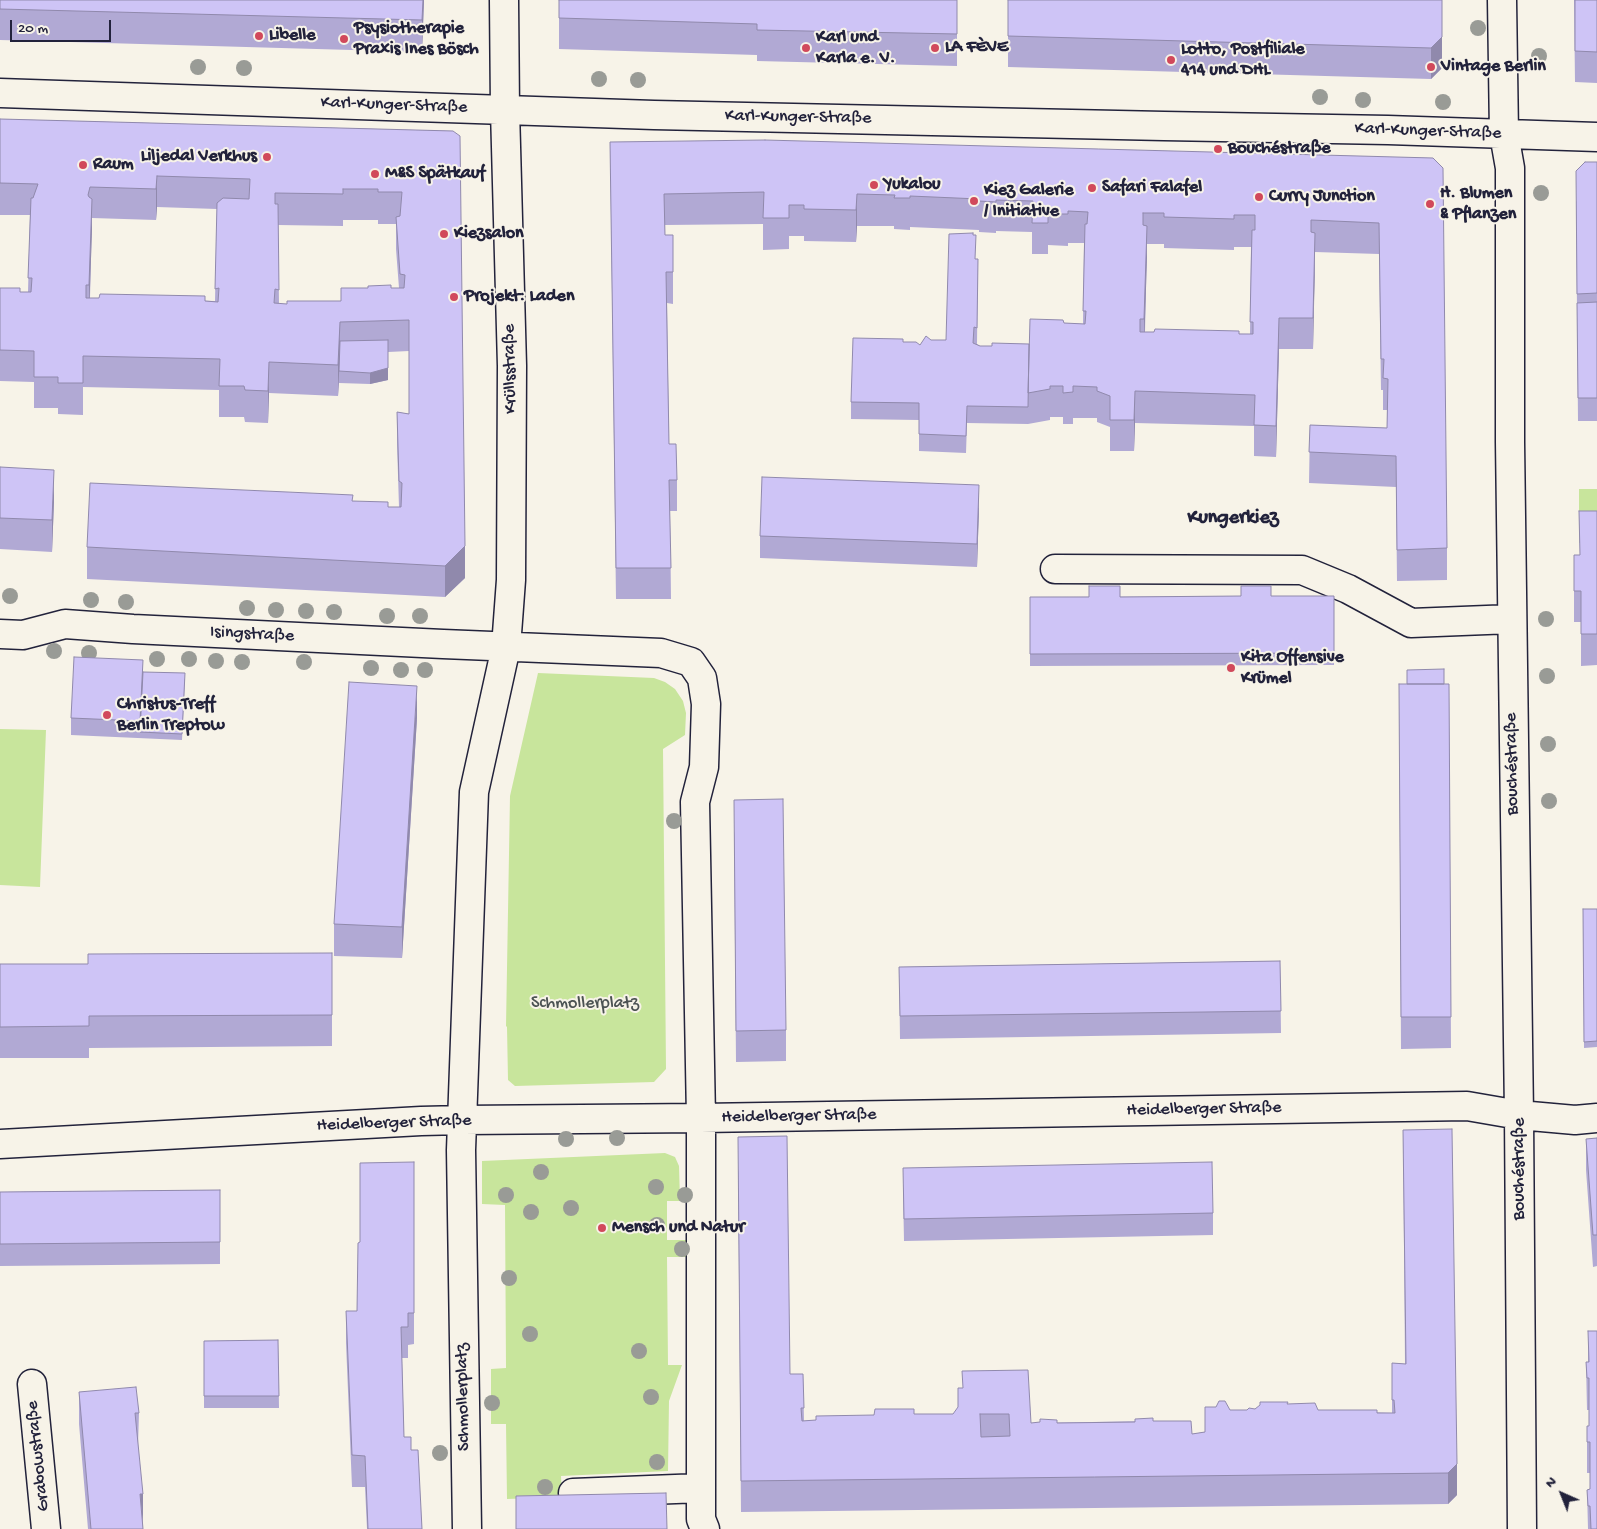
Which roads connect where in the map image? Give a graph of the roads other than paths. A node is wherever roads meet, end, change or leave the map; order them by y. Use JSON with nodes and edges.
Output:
{"nodes":[{"id":1,"x":504,"y":0,"type":"edge"},
{"id":2,"x":1502,"y":0,"type":"edge"},
{"id":3,"x":0,"y":93,"type":"edge"},
{"id":4,"x":505,"y":110,"type":"junction"},
{"id":5,"x":1504,"y":134,"type":"junction"},
{"id":6,"x":1597,"y":137,"type":"edge"},
{"id":7,"x":1055,"y":569,"type":"dead end"},
{"id":8,"x":1512,"y":619,"type":"junction"},
{"id":9,"x":0,"y":634,"type":"edge"},
{"id":10,"x":506,"y":647,"type":"junction"},
{"id":11,"x":1519,"y":1115,"type":"junction"},
{"id":12,"x":701,"y":1118,"type":"junction"},
{"id":13,"x":1597,"y":1118,"type":"edge"},
{"id":14,"x":463,"y":1120,"type":"junction"},
{"id":15,"x":0,"y":1144,"type":"edge"},
{"id":16,"x":32,"y":1384,"type":"dead end"},
{"id":17,"x":701,"y":1488,"type":"junction"},
{"id":18,"x":573,"y":1493,"type":"edge"},
{"id":19,"x":46,"y":1529,"type":"edge"},
{"id":20,"x":467,"y":1529,"type":"edge"},
{"id":21,"x":705,"y":1529,"type":"edge"},
{"id":22,"x":1522,"y":1529,"type":"edge"}],
"edges":[{"from":1,"to":4,"type":"street","name":"Krüllsstraße"},
{"from":2,"to":5,"type":"street","name":"Bouchéstraße"},
{"from":3,"to":4,"type":"street","name":"Karl-Kunger-Straße"},
{"from":4,"to":5,"type":"street","name":"Karl-Kunger-Straße"},
{"from":4,"to":10,"type":"street","name":"Krüllsstraße"},
{"from":5,"to":6,"type":"street","name":"Karl-Kunger-Straße"},
{"from":5,"to":8,"type":"street","name":"Bouchéstraße"},
{"from":7,"to":8,"type":"street"},
{"from":8,"to":11,"type":"street","name":"Bouchéstraße"},
{"from":9,"to":10,"type":"street","name":"Isingstraße"},
{"from":10,"to":12,"type":"street"},
{"from":10,"to":14,"type":"street","name":"Schmollerplatz"},
{"from":11,"to":12,"type":"street","name":"Heidelberger Straße"},
{"from":11,"to":13,"type":"street","name":"Heidelberger Straße"},
{"from":11,"to":22,"type":"street","name":"Bouchéstraße"},
{"from":12,"to":14,"type":"street","name":"Heidelberger Straße"},
{"from":12,"to":17,"type":"street"},
{"from":14,"to":15,"type":"street","name":"Heidelberger Straße"},
{"from":14,"to":20,"type":"street","name":"Schmollerplatz"},
{"from":16,"to":19,"type":"street","name":"Grabowstraße"},
{"from":17,"to":18,"type":"street"},
{"from":17,"to":21,"type":"street"}]}
